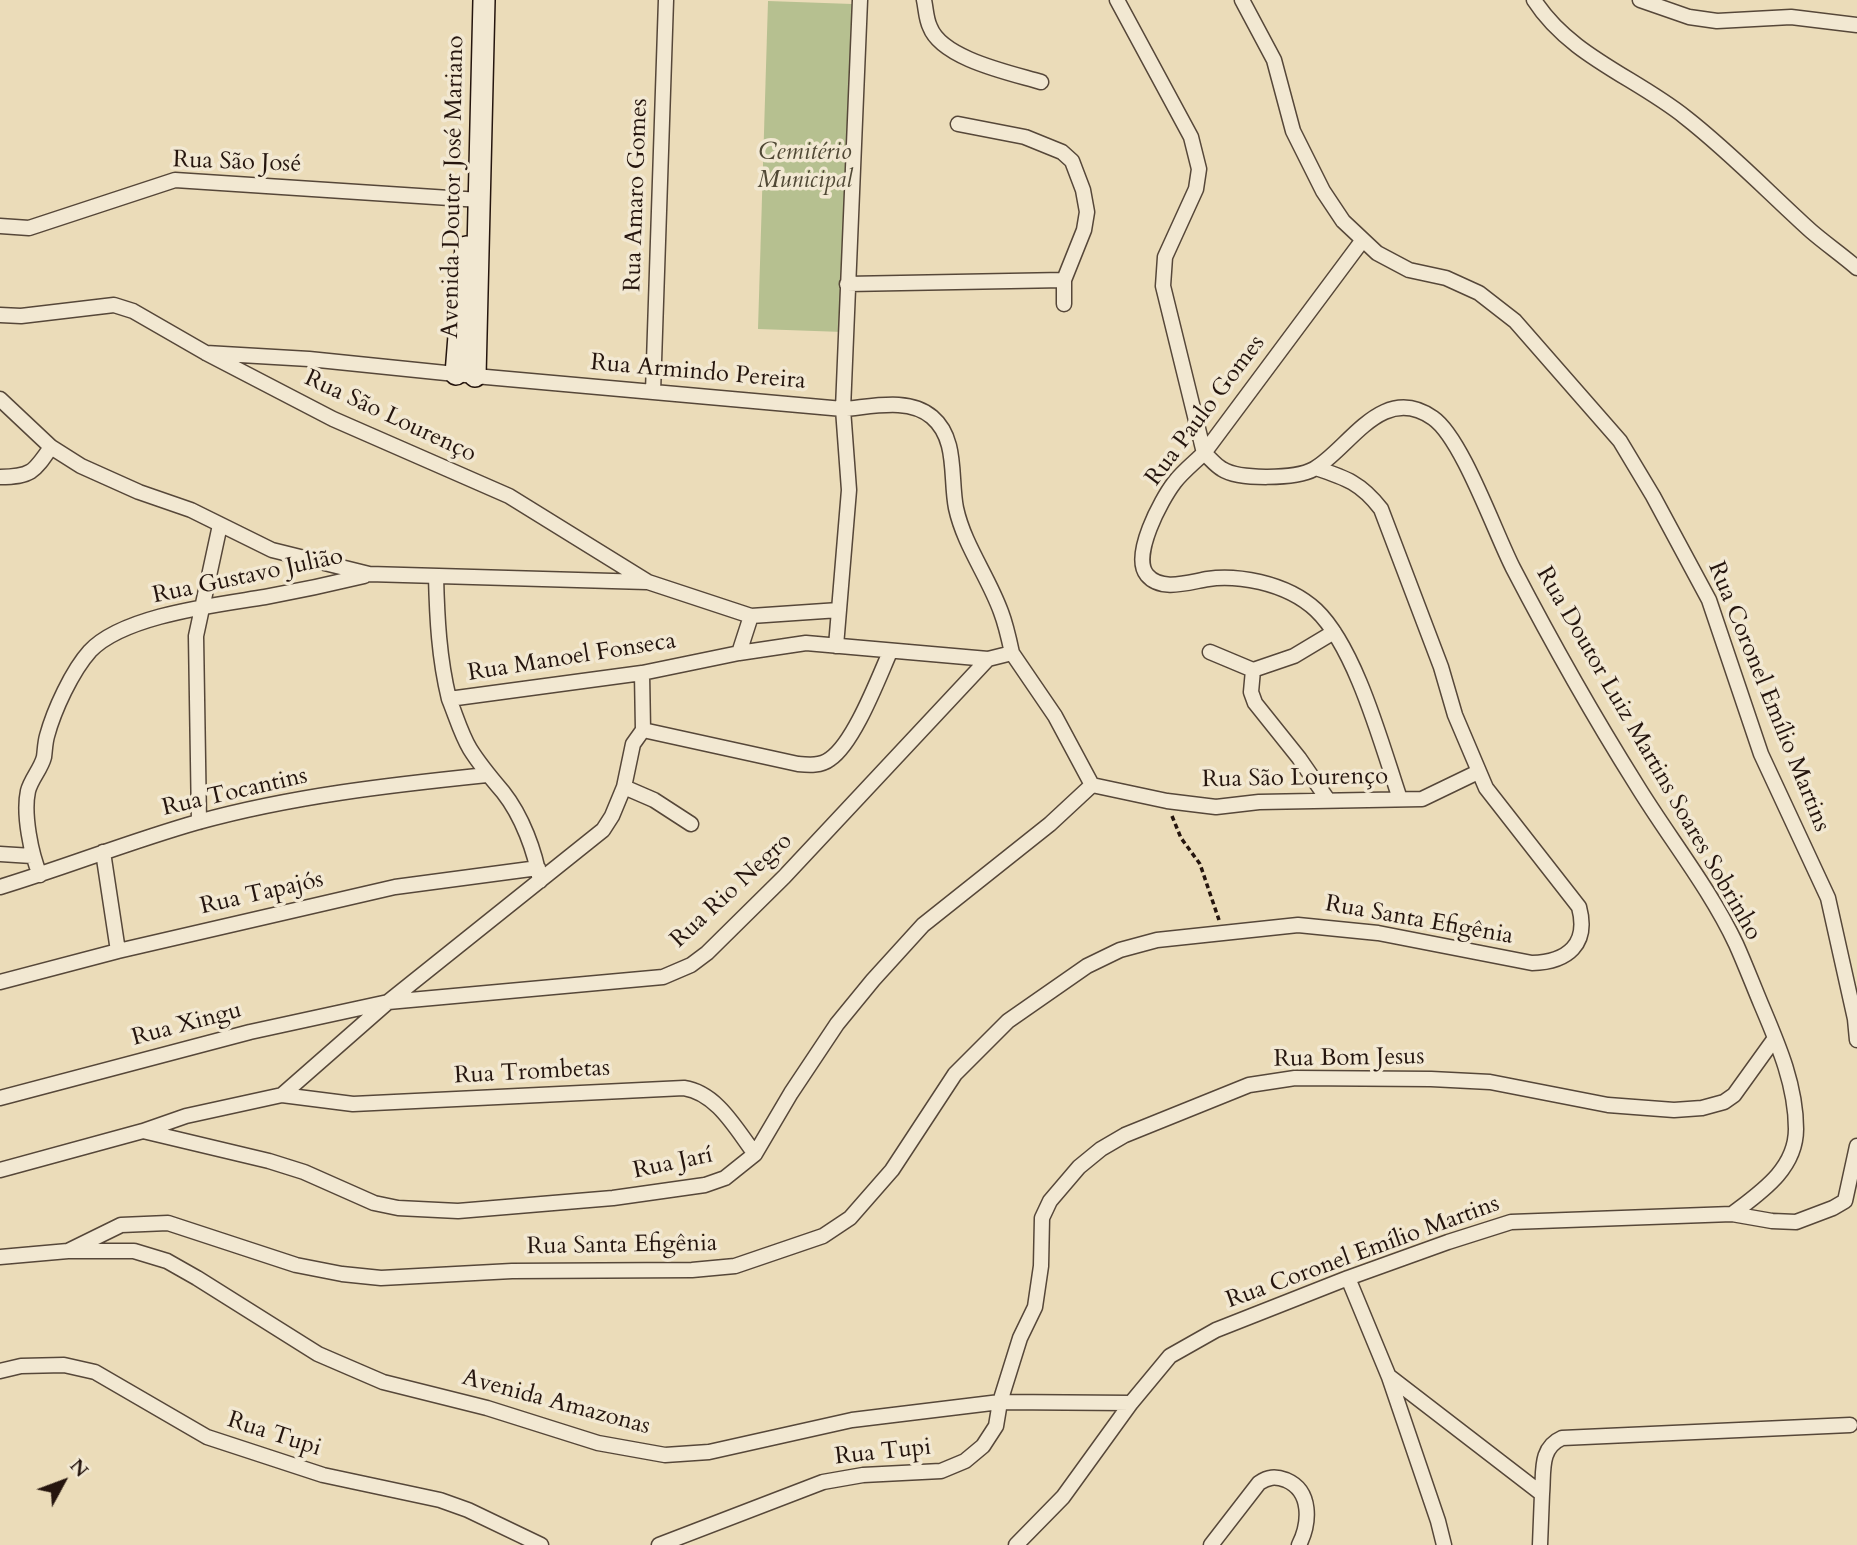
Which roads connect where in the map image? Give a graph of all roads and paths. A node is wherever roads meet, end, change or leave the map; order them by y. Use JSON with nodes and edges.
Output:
{"nodes":[{"id":1,"x":472,"y":0,"type":"edge"},
{"id":2,"x":484,"y":0,"type":"edge"},
{"id":3,"x":666,"y":0,"type":"edge"},
{"id":4,"x":860,"y":0,"type":"edge"},
{"id":5,"x":924,"y":0,"type":"edge"},
{"id":6,"x":1117,"y":0,"type":"edge"},
{"id":7,"x":1242,"y":0,"type":"edge"},
{"id":8,"x":1534,"y":0,"type":"edge"},
{"id":9,"x":1640,"y":0,"type":"edge"},
{"id":10,"x":1857,"y":24,"type":"edge"},
{"id":11,"x":1041,"y":82,"type":"dead end"},
{"id":12,"x":958,"y":124,"type":"dead end"},
{"id":13,"x":475,"y":199,"type":"junction"},
{"id":14,"x":0,"y":226,"type":"edge"},
{"id":15,"x":1362,"y":241,"type":"junction"},
{"id":16,"x":1857,"y":268,"type":"edge"},
{"id":17,"x":1064,"y":280,"type":"junction"},
{"id":18,"x":848,"y":284,"type":"junction"},
{"id":19,"x":1064,"y":304,"type":"dead end"},
{"id":20,"x":0,"y":316,"type":"edge"},
{"id":21,"x":206,"y":353,"type":"junction"},
{"id":22,"x":465,"y":375,"type":"junction"},
{"id":23,"x":653,"y":392,"type":"junction"},
{"id":24,"x":0,"y":400,"type":"edge"},
{"id":25,"x":844,"y":409,"type":"junction"},
{"id":26,"x":51,"y":447,"type":"junction"},
{"id":27,"x":1204,"y":453,"type":"junction"},
{"id":28,"x":1316,"y":468,"type":"junction"},
{"id":29,"x":0,"y":477,"type":"edge"},
{"id":30,"x":220,"y":525,"type":"junction"},
{"id":31,"x":369,"y":575,"type":"junction"},
{"id":32,"x":436,"y":576,"type":"junction"},
{"id":33,"x":648,"y":582,"type":"junction"},
{"id":34,"x":202,"y":606,"type":"junction"},
{"id":35,"x":839,"y":610,"type":"junction"},
{"id":36,"x":751,"y":616,"type":"junction"},
{"id":37,"x":1334,"y":632,"type":"junction"},
{"id":38,"x":836,"y":646,"type":"junction"},
{"id":39,"x":890,"y":652,"type":"junction"},
{"id":40,"x":1210,"y":652,"type":"dead end"},
{"id":41,"x":739,"y":653,"type":"junction"},
{"id":42,"x":1012,"y":653,"type":"junction"},
{"id":43,"x":988,"y":659,"type":"junction"},
{"id":44,"x":1253,"y":670,"type":"junction"},
{"id":45,"x":642,"y":673,"type":"junction"},
{"id":46,"x":449,"y":699,"type":"junction"},
{"id":47,"x":643,"y":730,"type":"junction"},
{"id":48,"x":1478,"y":772,"type":"junction"},
{"id":49,"x":487,"y":775,"type":"junction"},
{"id":50,"x":1092,"y":785,"type":"junction"},
{"id":51,"x":624,"y":786,"type":"junction"},
{"id":52,"x":1400,"y":799,"type":"junction"},
{"id":53,"x":1328,"y":800,"type":"junction"},
{"id":54,"x":1167,"y":801,"type":"junction"},
{"id":55,"x":199,"y":822,"type":"junction"},
{"id":56,"x":691,"y":824,"type":"dead end"},
{"id":57,"x":103,"y":852,"type":"junction"},
{"id":58,"x":0,"y":855,"type":"edge"},
{"id":59,"x":32,"y":856,"type":"junction"},
{"id":60,"x":40,"y":875,"type":"junction"},
{"id":61,"x":539,"y":875,"type":"junction"},
{"id":62,"x":0,"y":887,"type":"edge"},
{"id":63,"x":1223,"y":932,"type":"junction"},
{"id":64,"x":118,"y":951,"type":"junction"},
{"id":65,"x":0,"y":982,"type":"edge"},
{"id":66,"x":388,"y":1002,"type":"junction"},
{"id":67,"x":1856,"y":1019,"type":"edge"},
{"id":68,"x":1775,"y":1038,"type":"junction"},
{"id":69,"x":1857,"y":1040,"type":"edge"},
{"id":70,"x":282,"y":1095,"type":"junction"},
{"id":71,"x":0,"y":1098,"type":"edge"},
{"id":72,"x":142,"y":1131,"type":"junction"},
{"id":73,"x":1857,"y":1146,"type":"edge"},
{"id":74,"x":755,"y":1154,"type":"junction"},
{"id":75,"x":0,"y":1170,"type":"edge"},
{"id":76,"x":1851,"y":1203,"type":"edge"},
{"id":77,"x":1732,"y":1214,"type":"junction"},
{"id":78,"x":68,"y":1251,"type":"junction"},
{"id":79,"x":0,"y":1257,"type":"edge"},
{"id":80,"x":1348,"y":1278,"type":"junction"},
{"id":81,"x":0,"y":1371,"type":"edge"},
{"id":82,"x":1389,"y":1377,"type":"junction"},
{"id":83,"x":1000,"y":1402,"type":"junction"},
{"id":84,"x":1131,"y":1403,"type":"junction"},
{"id":85,"x":1850,"y":1425,"type":"dead end"},
{"id":86,"x":1542,"y":1494,"type":"junction"},
{"id":87,"x":541,"y":1545,"type":"edge"},
{"id":88,"x":659,"y":1545,"type":"edge"},
{"id":89,"x":1016,"y":1545,"type":"edge"},
{"id":90,"x":1211,"y":1545,"type":"edge"},
{"id":91,"x":1299,"y":1545,"type":"edge"},
{"id":92,"x":1444,"y":1545,"type":"edge"},
{"id":93,"x":1540,"y":1545,"type":"edge"}],
"edges":[{"from":1,"to":13,"type":"street"},
{"from":2,"to":13,"type":"street","name":"Avenida Doutor José Mariano"},
{"from":3,"to":23,"type":"street","name":"Rua Amaro Gomes"},
{"from":4,"to":18,"type":"street"},
{"from":5,"to":11,"type":"street"},
{"from":6,"to":27,"type":"street"},
{"from":7,"to":15,"type":"street","name":"Rua Coronel Emílio Martins"},
{"from":8,"to":16,"type":"street"},
{"from":9,"to":10,"type":"street"},
{"from":12,"to":17,"type":"street"},
{"from":13,"to":14,"type":"street","name":"Rua São José"},
{"from":13,"to":22,"type":"street","name":"Avenida Doutor José Mariano"},
{"from":15,"to":27,"type":"street","name":"Rua Paulo Gomes"},
{"from":15,"to":67,"type":"street","name":"Rua Coronel Emílio Martins"},
{"from":17,"to":18,"type":"street"},
{"from":17,"to":19,"type":"street"},
{"from":18,"to":25,"type":"street"},
{"from":20,"to":21,"type":"street","name":"Rua São Lourenço"},
{"from":21,"to":22,"type":"street","name":"Rua Armindo Pereira"},
{"from":21,"to":33,"type":"street","name":"Rua São Lourenço"},
{"from":22,"to":23,"type":"street","name":"Rua Armindo Pereira"},
{"from":23,"to":25,"type":"street","name":"Rua Armindo Pereira"},
{"from":24,"to":26,"type":"street"},
{"from":25,"to":35,"type":"street"},
{"from":25,"to":42,"type":"street","name":"Rua Armindo Pereira"},
{"from":26,"to":29,"type":"street"},
{"from":26,"to":30,"type":"street"},
{"from":27,"to":28,"type":"street"},
{"from":27,"to":37,"type":"street","name":"Rua Paulo Gomes"},
{"from":28,"to":48,"type":"street","name":"Rua Santa Efigênia"},
{"from":28,"to":68,"type":"street","name":"Rua Doutor Luiz Martins Soares Sobrinho"},
{"from":30,"to":31,"type":"street"},
{"from":30,"to":34,"type":"street"},
{"from":31,"to":32,"type":"street"},
{"from":31,"to":34,"type":"street","name":"Rua Gustavo Julião"},
{"from":32,"to":33,"type":"street"},
{"from":32,"to":46,"type":"street"},
{"from":33,"to":36,"type":"street","name":"Rua São Lourenço"},
{"from":34,"to":55,"type":"street"},
{"from":34,"to":59,"type":"street","name":"Rua Gustavo Julião"},
{"from":35,"to":36,"type":"street"},
{"from":35,"to":38,"type":"street"},
{"from":36,"to":41,"type":"street"},
{"from":37,"to":44,"type":"street"},
{"from":37,"to":52,"type":"street","name":"Rua Paulo Gomes"},
{"from":38,"to":39,"type":"street"},
{"from":38,"to":41,"type":"street","name":"Rua Manoel Fonseca"},
{"from":39,"to":43,"type":"street"},
{"from":39,"to":47,"type":"street"},
{"from":40,"to":44,"type":"street"},
{"from":41,"to":45,"type":"street","name":"Rua Manoel Fonseca"},
{"from":42,"to":43,"type":"street"},
{"from":42,"to":50,"type":"street"},
{"from":43,"to":66,"type":"street","name":"Rua Rio Negro"},
{"from":44,"to":53,"type":"street"},
{"from":45,"to":46,"type":"street","name":"Rua Manoel Fonseca"},
{"from":45,"to":47,"type":"street"},
{"from":46,"to":49,"type":"street","name":"Rua Manoel Fonseca"},
{"from":47,"to":51,"type":"street"},
{"from":48,"to":52,"type":"street","name":"Rua São Lourenço"},
{"from":48,"to":63,"type":"street","name":"Rua Santa Efigênia"},
{"from":49,"to":55,"type":"street","name":"Rua Tocantins"},
{"from":49,"to":61,"type":"street","name":"Rua Manoel Fonseca"},
{"from":50,"to":54,"type":"street","name":"Rua São Lourenço"},
{"from":50,"to":74,"type":"street","name":"Rua Jarí"},
{"from":51,"to":56,"type":"street"},
{"from":51,"to":61,"type":"street"},
{"from":52,"to":53,"type":"street","name":"Rua São Lourenço"},
{"from":53,"to":54,"type":"street","name":"Rua São Lourenço"},
{"from":54,"to":63,"type":"path"},
{"from":55,"to":57,"type":"street","name":"Rua Tocantins"},
{"from":57,"to":60,"type":"street","name":"Rua Tocantins"},
{"from":57,"to":64,"type":"street"},
{"from":58,"to":59,"type":"street"},
{"from":59,"to":60,"type":"street","name":"Rua Gustavo Julião"},
{"from":60,"to":62,"type":"street","name":"Rua Tocantins"},
{"from":61,"to":64,"type":"street","name":"Rua Tapajós"},
{"from":61,"to":66,"type":"street"},
{"from":63,"to":78,"type":"street","name":"Rua Santa Efigênia"},
{"from":64,"to":65,"type":"street","name":"Rua Tapajós"},
{"from":66,"to":70,"type":"street"},
{"from":66,"to":71,"type":"street","name":"Rua Xingu"},
{"from":67,"to":69,"type":"street","name":"Rua Coronel Emílio Martins"},
{"from":68,"to":77,"type":"street","name":"Rua Doutor Luiz Martins Soares Sobrinho"},
{"from":68,"to":83,"type":"street","name":"Rua Bom Jesus"},
{"from":70,"to":72,"type":"street"},
{"from":70,"to":74,"type":"street","name":"Rua Trombetas"},
{"from":72,"to":74,"type":"street","name":"Rua Jarí"},
{"from":72,"to":75,"type":"street"},
{"from":73,"to":76,"type":"street","name":"Rua Coronel Emílio Martins"},
{"from":76,"to":77,"type":"street","name":"Rua Coronel Emílio Martins"},
{"from":77,"to":80,"type":"street","name":"Rua Coronel Emílio Martins"},
{"from":78,"to":79,"type":"street","name":"Avenida Amazonas"},
{"from":78,"to":83,"type":"street","name":"Avenida Amazonas"},
{"from":80,"to":82,"type":"street"},
{"from":80,"to":84,"type":"street","name":"Rua Coronel Emílio Martins"},
{"from":81,"to":87,"type":"street","name":"Rua Tupi"},
{"from":82,"to":86,"type":"street"},
{"from":82,"to":92,"type":"street"},
{"from":83,"to":84,"type":"street","name":"Avenida Amazonas"},
{"from":83,"to":88,"type":"street","name":"Rua Tupi"},
{"from":84,"to":89,"type":"street","name":"Rua Coronel Emílio Martins"},
{"from":85,"to":86,"type":"street"},
{"from":86,"to":93,"type":"street"},
{"from":90,"to":91,"type":"street"}]}
